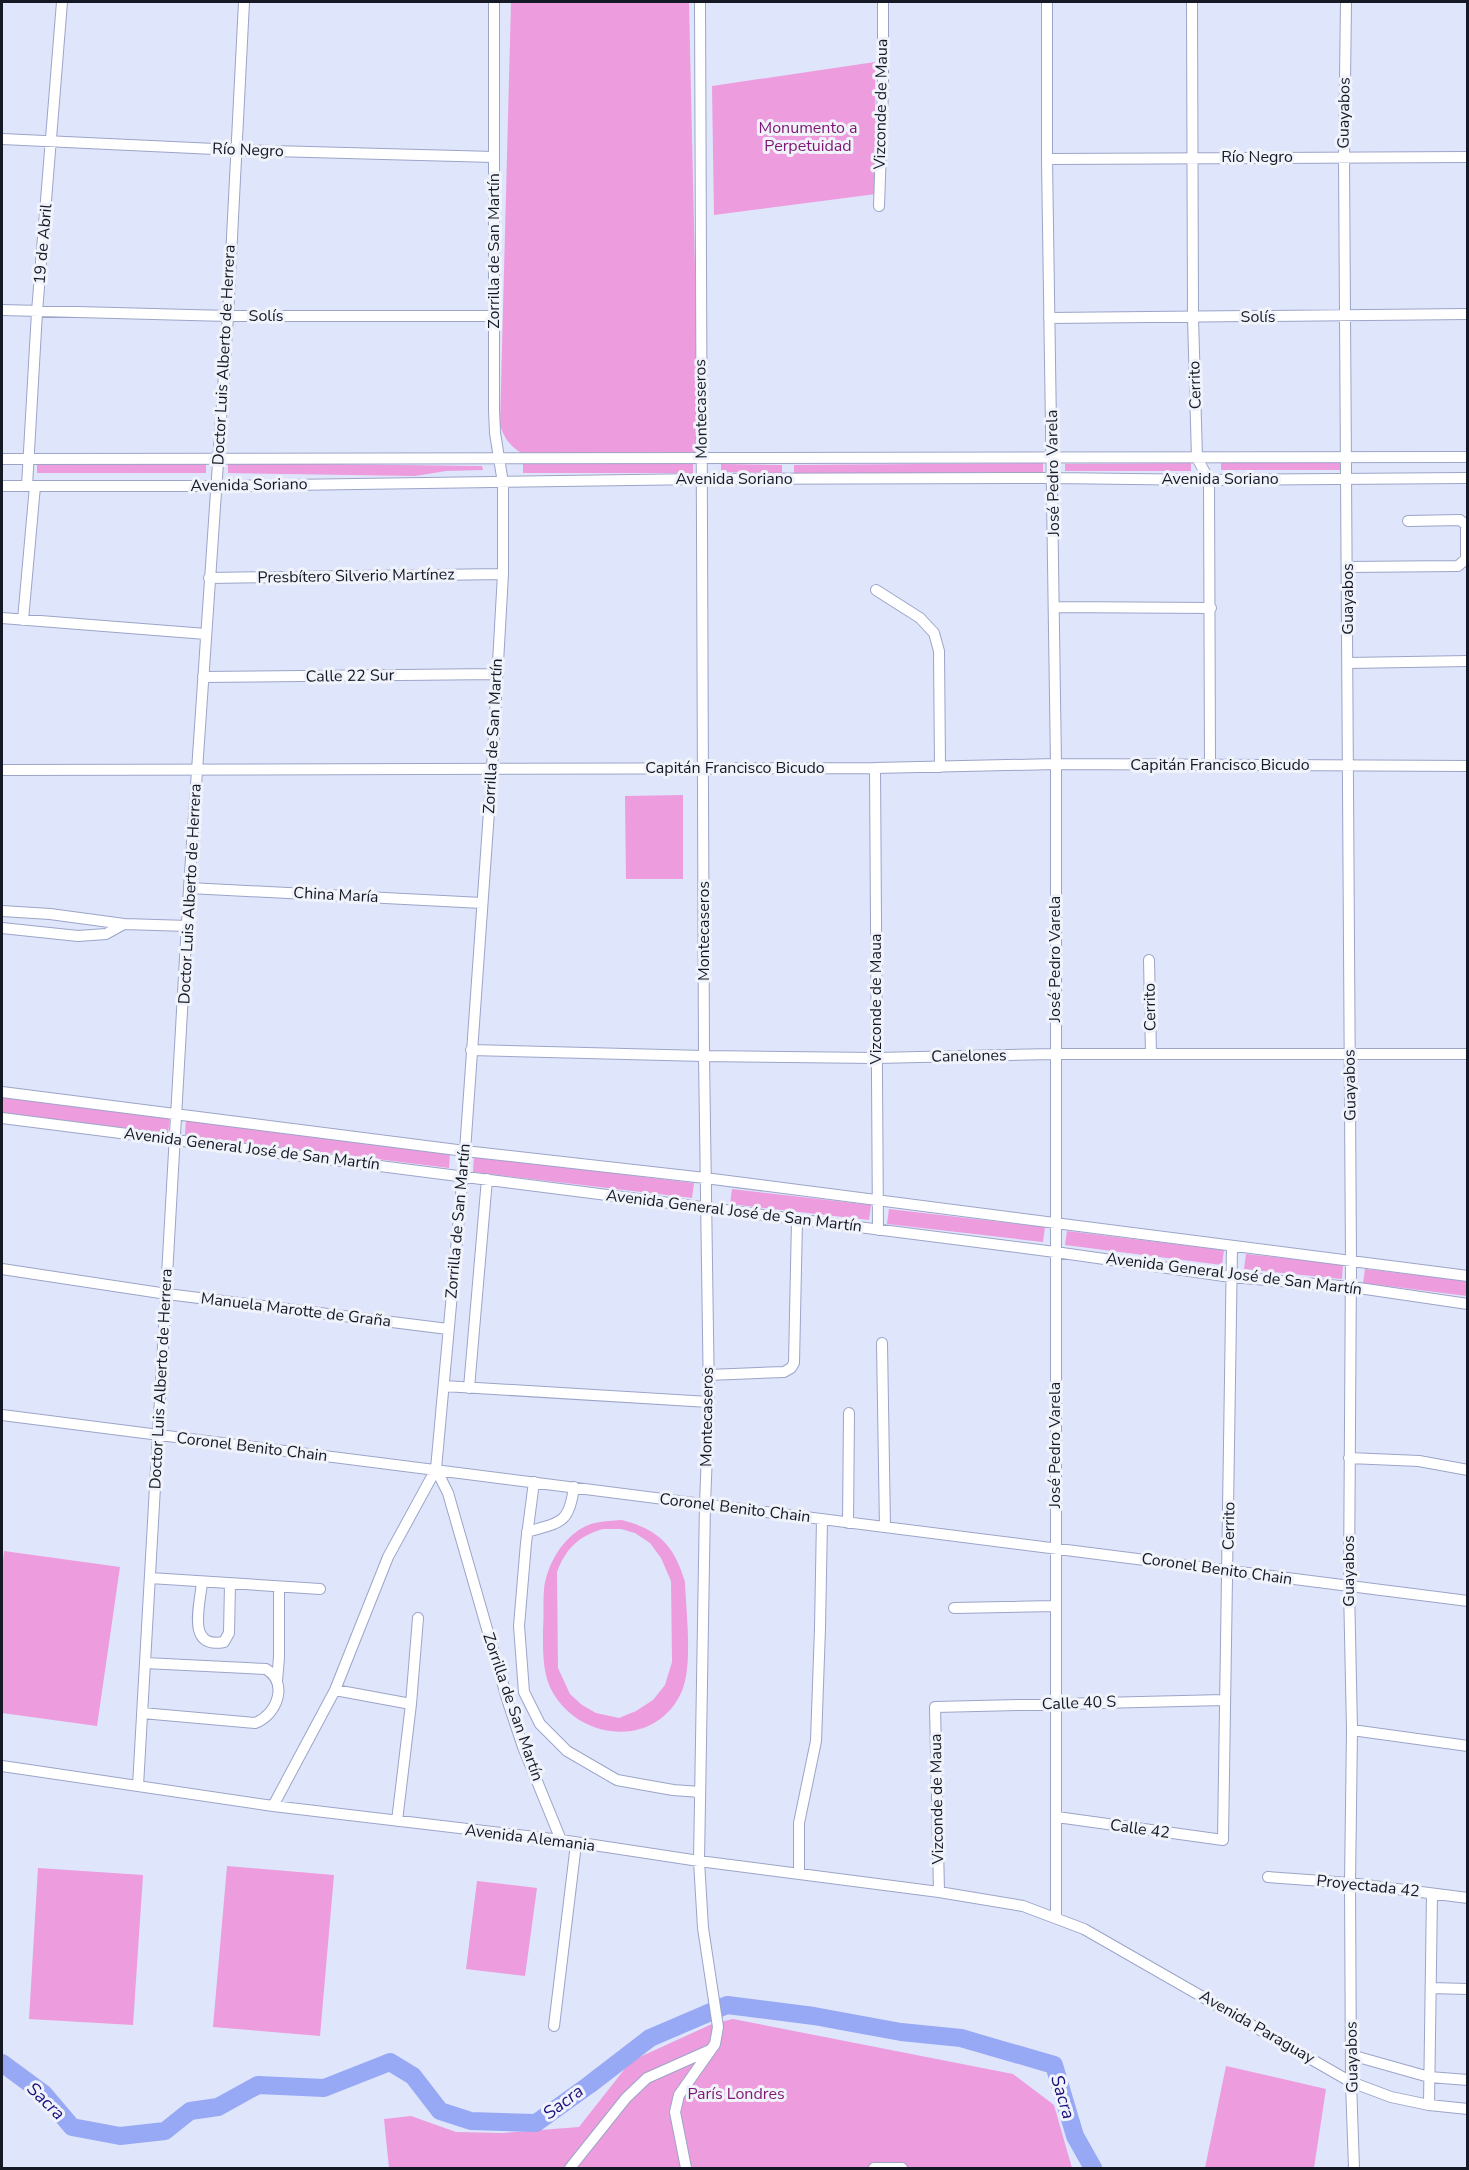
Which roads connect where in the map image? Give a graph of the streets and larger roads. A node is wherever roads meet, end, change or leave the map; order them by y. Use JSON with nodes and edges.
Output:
{"nodes":[{"id":1,"x":62,"y":2,"type":"edge"},
{"id":2,"x":244,"y":2,"type":"edge"},
{"id":3,"x":494,"y":2,"type":"edge"},
{"id":4,"x":700,"y":2,"type":"edge"},
{"id":5,"x":883,"y":2,"type":"edge"},
{"id":6,"x":1047,"y":2,"type":"edge"},
{"id":7,"x":1192,"y":2,"type":"edge"},
{"id":8,"x":1346,"y":2,"type":"edge"},
{"id":9,"x":2,"y":139,"type":"edge"},
{"id":10,"x":51,"y":141,"type":"junction"},
{"id":11,"x":236,"y":150,"type":"junction"},
{"id":12,"x":494,"y":157,"type":"junction"},
{"id":13,"x":1193,"y":157,"type":"junction"},
{"id":14,"x":1467,"y":157,"type":"edge"},
{"id":15,"x":1344,"y":158,"type":"junction"},
{"id":16,"x":1047,"y":159,"type":"junction"},
{"id":17,"x":879,"y":206,"type":"dead end"},
{"id":18,"x":2,"y":310,"type":"edge"},
{"id":19,"x":37,"y":312,"type":"junction"},
{"id":20,"x":1467,"y":314,"type":"edge"},
{"id":21,"x":228,"y":316,"type":"junction"},
{"id":22,"x":494,"y":316,"type":"junction"},
{"id":23,"x":1345,"y":316,"type":"junction"},
{"id":24,"x":1193,"y":317,"type":"junction"},
{"id":25,"x":1049,"y":318,"type":"junction"},
{"id":26,"x":1347,"y":457,"type":"junction"},
{"id":27,"x":1467,"y":457,"type":"edge"},
{"id":28,"x":1197,"y":458,"type":"junction"},
{"id":29,"x":2,"y":459,"type":"edge"},
{"id":30,"x":28,"y":459,"type":"junction"},
{"id":31,"x":218,"y":459,"type":"junction"},
{"id":32,"x":500,"y":459,"type":"junction"},
{"id":33,"x":703,"y":459,"type":"junction"},
{"id":34,"x":783,"y":459,"type":"junction"},
{"id":35,"x":1053,"y":459,"type":"junction"},
{"id":36,"x":1053,"y":478,"type":"junction"},
{"id":37,"x":1467,"y":478,"type":"edge"},
{"id":38,"x":702,"y":479,"type":"junction"},
{"id":39,"x":784,"y":479,"type":"junction"},
{"id":40,"x":1347,"y":479,"type":"junction"},
{"id":41,"x":1209,"y":480,"type":"junction"},
{"id":42,"x":503,"y":483,"type":"junction"},
{"id":43,"x":2,"y":486,"type":"edge"},
{"id":44,"x":31,"y":486,"type":"junction"},
{"id":45,"x":216,"y":486,"type":"junction"},
{"id":46,"x":1408,"y":521,"type":"dead end"},
{"id":47,"x":1347,"y":567,"type":"junction"},
{"id":48,"x":503,"y":574,"type":"junction"},
{"id":49,"x":209,"y":578,"type":"junction"},
{"id":50,"x":876,"y":590,"type":"dead end"},
{"id":51,"x":1054,"y":607,"type":"junction"},
{"id":52,"x":1211,"y":608,"type":"junction"},
{"id":53,"x":2,"y":618,"type":"edge"},
{"id":54,"x":23,"y":620,"type":"junction"},
{"id":55,"x":206,"y":634,"type":"junction"},
{"id":56,"x":1467,"y":661,"type":"edge"},
{"id":57,"x":1348,"y":663,"type":"junction"},
{"id":58,"x":497,"y":674,"type":"junction"},
{"id":59,"x":203,"y":677,"type":"junction"},
{"id":60,"x":1056,"y":764,"type":"junction"},
{"id":61,"x":1210,"y":765,"type":"junction"},
{"id":62,"x":1348,"y":766,"type":"junction"},
{"id":63,"x":1467,"y":766,"type":"edge"},
{"id":64,"x":704,"y":767,"type":"junction"},
{"id":65,"x":940,"y":767,"type":"junction"},
{"id":66,"x":875,"y":768,"type":"junction"},
{"id":67,"x":492,"y":769,"type":"junction"},
{"id":68,"x":198,"y":770,"type":"junction"},
{"id":69,"x":2,"y":771,"type":"edge"},
{"id":70,"x":189,"y":888,"type":"junction"},
{"id":71,"x":482,"y":903,"type":"junction"},
{"id":72,"x":2,"y":911,"type":"edge"},
{"id":73,"x":124,"y":924,"type":"junction"},
{"id":74,"x":188,"y":926,"type":"junction"},
{"id":75,"x":2,"y":928,"type":"edge"},
{"id":76,"x":1149,"y":960,"type":"dead end"},
{"id":77,"x":471,"y":1050,"type":"junction"},
{"id":78,"x":1054,"y":1054,"type":"junction"},
{"id":79,"x":1151,"y":1054,"type":"junction"},
{"id":80,"x":1467,"y":1054,"type":"edge"},
{"id":81,"x":1349,"y":1055,"type":"junction"},
{"id":82,"x":704,"y":1056,"type":"junction"},
{"id":83,"x":876,"y":1058,"type":"junction"},
{"id":84,"x":2,"y":1092,"type":"edge"},
{"id":85,"x":177,"y":1115,"type":"junction"},
{"id":86,"x":2,"y":1118,"type":"edge"},
{"id":87,"x":175,"y":1139,"type":"junction"},
{"id":88,"x":465,"y":1151,"type":"junction"},
{"id":89,"x":462,"y":1176,"type":"junction"},
{"id":90,"x":705,"y":1178,"type":"junction"},
{"id":91,"x":488,"y":1179,"type":"junction"},
{"id":92,"x":878,"y":1201,"type":"junction"},
{"id":93,"x":706,"y":1208,"type":"junction"},
{"id":94,"x":797,"y":1220,"type":"junction"},
{"id":95,"x":1055,"y":1224,"type":"junction"},
{"id":96,"x":878,"y":1230,"type":"junction"},
{"id":97,"x":1232,"y":1247,"type":"junction"},
{"id":98,"x":1055,"y":1252,"type":"junction"},
{"id":99,"x":1352,"y":1261,"type":"junction"},
{"id":100,"x":2,"y":1269,"type":"edge"},
{"id":101,"x":1467,"y":1276,"type":"edge"},
{"id":102,"x":1231,"y":1277,"type":"junction"},
{"id":103,"x":1352,"y":1287,"type":"junction"},
{"id":104,"x":167,"y":1294,"type":"junction"},
{"id":105,"x":1467,"y":1304,"type":"edge"},
{"id":106,"x":448,"y":1329,"type":"junction"},
{"id":107,"x":882,"y":1343,"type":"dead end"},
{"id":108,"x":708,"y":1375,"type":"junction"},
{"id":109,"x":444,"y":1386,"type":"junction"},
{"id":110,"x":469,"y":1388,"type":"junction"},
{"id":111,"x":709,"y":1402,"type":"junction"},
{"id":112,"x":849,"y":1413,"type":"dead end"},
{"id":113,"x":2,"y":1415,"type":"edge"},
{"id":114,"x":158,"y":1435,"type":"junction"},
{"id":115,"x":1349,"y":1458,"type":"junction"},
{"id":116,"x":436,"y":1469,"type":"junction"},
{"id":117,"x":1467,"y":1470,"type":"edge"},
{"id":118,"x":534,"y":1482,"type":"junction"},
{"id":119,"x":574,"y":1487,"type":"junction"},
{"id":120,"x":705,"y":1504,"type":"junction"},
{"id":121,"x":822,"y":1519,"type":"junction"},
{"id":122,"x":848,"y":1522,"type":"junction"},
{"id":123,"x":885,"y":1527,"type":"junction"},
{"id":124,"x":527,"y":1532,"type":"junction"},
{"id":125,"x":1055,"y":1548,"type":"junction"},
{"id":126,"x":1228,"y":1570,"type":"junction"},
{"id":127,"x":150,"y":1578,"type":"junction"},
{"id":128,"x":202,"y":1582,"type":"junction"},
{"id":129,"x":230,"y":1584,"type":"junction"},
{"id":130,"x":279,"y":1587,"type":"junction"},
{"id":131,"x":1348,"y":1587,"type":"junction"},
{"id":132,"x":320,"y":1589,"type":"dead end"},
{"id":133,"x":1467,"y":1602,"type":"edge"},
{"id":134,"x":1056,"y":1606,"type":"junction"},
{"id":135,"x":954,"y":1608,"type":"dead end"},
{"id":136,"x":418,"y":1618,"type":"dead end"},
{"id":137,"x":145,"y":1663,"type":"junction"},
{"id":138,"x":277,"y":1681,"type":"junction"},
{"id":139,"x":335,"y":1690,"type":"junction"},
{"id":140,"x":1224,"y":1700,"type":"junction"},
{"id":141,"x":1056,"y":1703,"type":"junction"},
{"id":142,"x":411,"y":1704,"type":"junction"},
{"id":143,"x":935,"y":1707,"type":"joint"},
{"id":144,"x":142,"y":1713,"type":"junction"},
{"id":145,"x":1352,"y":1730,"type":"junction"},
{"id":146,"x":1467,"y":1746,"type":"edge"},
{"id":147,"x":2,"y":1766,"type":"edge"},
{"id":148,"x":138,"y":1786,"type":"junction"},
{"id":149,"x":700,"y":1792,"type":"junction"},
{"id":150,"x":273,"y":1806,"type":"junction"},
{"id":151,"x":1057,"y":1817,"type":"junction"},
{"id":152,"x":397,"y":1821,"type":"junction"},
{"id":153,"x":561,"y":1840,"type":"junction"},
{"id":154,"x":1223,"y":1840,"type":"joint"},
{"id":155,"x":576,"y":1844,"type":"junction"},
{"id":156,"x":699,"y":1861,"type":"junction"},
{"id":157,"x":799,"y":1874,"type":"junction"},
{"id":158,"x":1268,"y":1877,"type":"dead end"},
{"id":159,"x":1350,"y":1883,"type":"junction"},
{"id":160,"x":939,"y":1892,"type":"junction"},
{"id":161,"x":1432,"y":1894,"type":"junction"},
{"id":162,"x":1467,"y":1898,"type":"edge"},
{"id":163,"x":1056,"y":1917,"type":"junction"},
{"id":164,"x":1431,"y":1988,"type":"junction"},
{"id":165,"x":1467,"y":1989,"type":"edge"},
{"id":166,"x":554,"y":2026,"type":"dead end"},
{"id":167,"x":710,"y":2050,"type":"junction"},
{"id":168,"x":1351,"y":2055,"type":"junction"},
{"id":169,"x":1429,"y":2077,"type":"junction"},
{"id":170,"x":1467,"y":2080,"type":"edge"},
{"id":171,"x":1352,"y":2082,"type":"junction"},
{"id":172,"x":1429,"y":2104,"type":"junction"},
{"id":173,"x":1467,"y":2109,"type":"edge"},
{"id":174,"x":570,"y":2169,"type":"edge"},
{"id":175,"x":686,"y":2169,"type":"edge"},
{"id":176,"x":874,"y":2169,"type":"edge"},
{"id":177,"x":902,"y":2169,"type":"edge"},
{"id":178,"x":1354,"y":2169,"type":"edge"}],
"edges":[{"from":1,"to":10,"type":"street","name":"19 de Abril"},
{"from":2,"to":11,"type":"street","name":"Doctor Luis Alberto de Herrera"},
{"from":3,"to":12,"type":"street","name":"Zorrilla de San Martín"},
{"from":4,"to":33,"type":"street","name":"Montecaseros"},
{"from":5,"to":17,"type":"street","name":"Vizconde de Maua"},
{"from":6,"to":16,"type":"street","name":"José Pedro Varela"},
{"from":7,"to":13,"type":"street","name":"Cerrito"},
{"from":8,"to":15,"type":"street","name":"Guayabos"},
{"from":9,"to":10,"type":"street","name":"Río Negro"},
{"from":10,"to":11,"type":"street","name":"Río Negro"},
{"from":10,"to":19,"type":"street","name":"19 de Abril"},
{"from":11,"to":12,"type":"street","name":"Río Negro"},
{"from":11,"to":21,"type":"street","name":"Doctor Luis Alberto de Herrera"},
{"from":12,"to":22,"type":"street","name":"Zorrilla de San Martín"},
{"from":13,"to":15,"type":"street","name":"Río Negro"},
{"from":13,"to":16,"type":"street","name":"Río Negro"},
{"from":13,"to":24,"type":"street","name":"Cerrito"},
{"from":14,"to":15,"type":"street","name":"Río Negro"},
{"from":15,"to":23,"type":"street","name":"Guayabos"},
{"from":16,"to":25,"type":"street","name":"José Pedro Varela"},
{"from":18,"to":19,"type":"street","name":"Solís"},
{"from":19,"to":21,"type":"street","name":"Solís"},
{"from":19,"to":30,"type":"street","name":"19 de Abril"},
{"from":20,"to":23,"type":"street","name":"Solís"},
{"from":21,"to":22,"type":"street","name":"Solís"},
{"from":21,"to":31,"type":"street","name":"Doctor Luis Alberto de Herrera"},
{"from":22,"to":32,"type":"street","name":"Zorrilla de San Martín"},
{"from":23,"to":24,"type":"street","name":"Solís"},
{"from":23,"to":26,"type":"street","name":"Guayabos"},
{"from":24,"to":25,"type":"street","name":"Solís"},
{"from":24,"to":28,"type":"street","name":"Cerrito"},
{"from":25,"to":35,"type":"street","name":"José Pedro Varela"},
{"from":26,"to":27,"type":"street","name":"Avenida Soriano"},
{"from":26,"to":28,"type":"street","name":"Avenida Soriano"},
{"from":26,"to":40,"type":"street","name":"Guayabos"},
{"from":28,"to":35,"type":"street","name":"Avenida Soriano"},
{"from":28,"to":41,"type":"street","name":"Cerrito"},
{"from":29,"to":30,"type":"street","name":"Avenida Soriano"},
{"from":30,"to":31,"type":"street","name":"Avenida Soriano"},
{"from":30,"to":44,"type":"street","name":"19 de Abril"},
{"from":31,"to":32,"type":"street","name":"Avenida Soriano"},
{"from":31,"to":45,"type":"street","name":"Doctor Luis Alberto de Herrera"},
{"from":32,"to":33,"type":"street","name":"Avenida Soriano"},
{"from":32,"to":42,"type":"street","name":"Zorrilla de San Martín"},
{"from":33,"to":34,"type":"street","name":"Avenida Soriano"},
{"from":33,"to":38,"type":"street","name":"Montecaseros"},
{"from":34,"to":35,"type":"street","name":"Avenida Soriano"},
{"from":34,"to":39,"type":"street"},
{"from":35,"to":36,"type":"street","name":"José Pedro Varela"},
{"from":36,"to":39,"type":"street","name":"Avenida Soriano"},
{"from":36,"to":41,"type":"street","name":"Avenida Soriano"},
{"from":36,"to":51,"type":"street","name":"José Pedro Varela"},
{"from":37,"to":40,"type":"street","name":"Avenida Soriano"},
{"from":38,"to":39,"type":"street","name":"Avenida Soriano"},
{"from":38,"to":42,"type":"street","name":"Avenida Soriano"},
{"from":38,"to":64,"type":"street","name":"Montecaseros"},
{"from":40,"to":41,"type":"street","name":"Avenida Soriano"},
{"from":40,"to":47,"type":"street","name":"Guayabos"},
{"from":41,"to":52,"type":"street","name":"Cerrito"},
{"from":42,"to":45,"type":"street","name":"Avenida Soriano"},
{"from":42,"to":48,"type":"street","name":"Zorrilla de San Martín"},
{"from":43,"to":44,"type":"street","name":"Avenida Soriano"},
{"from":44,"to":45,"type":"street","name":"Avenida Soriano"},
{"from":44,"to":54,"type":"street","name":"19 de Abril"},
{"from":45,"to":49,"type":"street","name":"Doctor Luis Alberto de Herrera"},
{"from":46,"to":47,"type":"street"},
{"from":47,"to":57,"type":"street","name":"Guayabos"},
{"from":48,"to":49,"type":"street","name":"Presbítero Silverio Martínez"},
{"from":48,"to":58,"type":"street","name":"Zorrilla de San Martín"},
{"from":49,"to":55,"type":"street","name":"Doctor Luis Alberto de Herrera"},
{"from":50,"to":65,"type":"street"},
{"from":51,"to":52,"type":"street"},
{"from":51,"to":60,"type":"street","name":"José Pedro Varela"},
{"from":52,"to":61,"type":"street","name":"Cerrito"},
{"from":53,"to":54,"type":"street"},
{"from":54,"to":55,"type":"street"},
{"from":55,"to":59,"type":"street","name":"Doctor Luis Alberto de Herrera"},
{"from":56,"to":57,"type":"street"},
{"from":57,"to":62,"type":"street","name":"Guayabos"},
{"from":58,"to":59,"type":"street","name":"Calle 22 Sur"},
{"from":58,"to":67,"type":"street","name":"Zorrilla de San Martín"},
{"from":59,"to":68,"type":"street","name":"Doctor Luis Alberto de Herrera"},
{"from":60,"to":61,"type":"street","name":"Capitán Francisco Bicudo"},
{"from":60,"to":65,"type":"street","name":"Capitán Francisco Bicudo"},
{"from":60,"to":78,"type":"street","name":"José Pedro Varela"},
{"from":61,"to":62,"type":"street","name":"Capitán Francisco Bicudo"},
{"from":62,"to":63,"type":"street","name":"Capitán Francisco Bicudo"},
{"from":62,"to":81,"type":"street","name":"Guayabos"},
{"from":64,"to":66,"type":"street","name":"Capitán Francisco Bicudo"},
{"from":64,"to":67,"type":"street","name":"Capitán Francisco Bicudo"},
{"from":64,"to":82,"type":"street","name":"Montecaseros"},
{"from":65,"to":66,"type":"street","name":"Capitán Francisco Bicudo"},
{"from":66,"to":83,"type":"street","name":"Vizconde de Maua"},
{"from":67,"to":68,"type":"street","name":"Capitán Francisco Bicudo"},
{"from":67,"to":71,"type":"street","name":"Zorrilla de San Martín"},
{"from":68,"to":69,"type":"street","name":"Capitán Francisco Bicudo"},
{"from":68,"to":70,"type":"street","name":"Doctor Luis Alberto de Herrera"},
{"from":70,"to":71,"type":"street","name":"China María"},
{"from":70,"to":74,"type":"street","name":"Doctor Luis Alberto de Herrera"},
{"from":71,"to":77,"type":"street","name":"Zorrilla de San Martín"},
{"from":72,"to":73,"type":"street"},
{"from":73,"to":74,"type":"street"},
{"from":73,"to":75,"type":"street"},
{"from":74,"to":85,"type":"street","name":"Doctor Luis Alberto de Herrera"},
{"from":76,"to":79,"type":"street","name":"Cerrito"},
{"from":77,"to":82,"type":"street","name":"Canelones"},
{"from":77,"to":88,"type":"street","name":"Zorrilla de San Martín"},
{"from":78,"to":79,"type":"street","name":"Canelones"},
{"from":78,"to":83,"type":"street","name":"Canelones"},
{"from":78,"to":95,"type":"street","name":"José Pedro Varela"},
{"from":79,"to":81,"type":"street","name":"Canelones"},
{"from":80,"to":81,"type":"street","name":"Canelones"},
{"from":81,"to":99,"type":"street","name":"Guayabos"},
{"from":82,"to":83,"type":"street","name":"Canelones"},
{"from":82,"to":90,"type":"street","name":"Montecaseros"},
{"from":83,"to":92,"type":"street","name":"Vizconde de Maua"},
{"from":84,"to":85,"type":"street","name":"Avenida General José de San Martín"},
{"from":85,"to":87,"type":"street","name":"Doctor Luis Alberto de Herrera"},
{"from":85,"to":88,"type":"street","name":"Avenida General José de San Martín"},
{"from":86,"to":87,"type":"street","name":"Avenida General José de San Martín"},
{"from":87,"to":89,"type":"street","name":"Avenida General José de San Martín"},
{"from":87,"to":104,"type":"street","name":"Doctor Luis Alberto de Herrera"},
{"from":88,"to":89,"type":"street","name":"Zorrilla de San Martín"},
{"from":88,"to":90,"type":"street","name":"Avenida General José de San Martín"},
{"from":89,"to":91,"type":"street","name":"Avenida General José de San Martín"},
{"from":89,"to":106,"type":"street","name":"Zorrilla de San Martín"},
{"from":90,"to":92,"type":"street","name":"Avenida General José de San Martín"},
{"from":90,"to":93,"type":"street","name":"Montecaseros"},
{"from":91,"to":93,"type":"street","name":"Avenida General José de San Martín"},
{"from":91,"to":110,"type":"street"},
{"from":92,"to":95,"type":"street","name":"Avenida General José de San Martín"},
{"from":92,"to":96,"type":"street","name":"Vizconde de Maua"},
{"from":93,"to":94,"type":"street","name":"Avenida General José de San Martín"},
{"from":93,"to":108,"type":"street","name":"Montecaseros"},
{"from":94,"to":96,"type":"street","name":"Avenida General José de San Martín"},
{"from":94,"to":108,"type":"street"},
{"from":95,"to":97,"type":"street","name":"Avenida General José de San Martín"},
{"from":95,"to":98,"type":"street","name":"José Pedro Varela"},
{"from":96,"to":98,"type":"street","name":"Avenida General José de San Martín"},
{"from":97,"to":99,"type":"street","name":"Avenida General José de San Martín"},
{"from":97,"to":102,"type":"street","name":"Cerrito"},
{"from":98,"to":102,"type":"street","name":"Avenida General José de San Martín"},
{"from":98,"to":125,"type":"street","name":"José Pedro Varela"},
{"from":99,"to":101,"type":"street","name":"Avenida General José de San Martín"},
{"from":99,"to":103,"type":"street","name":"Guayabos"},
{"from":100,"to":104,"type":"street","name":"Manuela Marotte de Graña"},
{"from":102,"to":103,"type":"street","name":"Avenida General José de San Martín"},
{"from":102,"to":126,"type":"street","name":"Cerrito"},
{"from":103,"to":105,"type":"street","name":"Avenida General José de San Martín"},
{"from":103,"to":115,"type":"street","name":"Guayabos"},
{"from":104,"to":106,"type":"street","name":"Manuela Marotte de Graña"},
{"from":104,"to":114,"type":"street","name":"Doctor Luis Alberto de Herrera"},
{"from":106,"to":109,"type":"street","name":"Zorrilla de San Martín"},
{"from":107,"to":123,"type":"street"},
{"from":108,"to":111,"type":"street","name":"Montecaseros"},
{"from":109,"to":110,"type":"street"},
{"from":109,"to":116,"type":"street","name":"Zorrilla de San Martín"},
{"from":110,"to":111,"type":"street"},
{"from":111,"to":120,"type":"street","name":"Montecaseros"},
{"from":112,"to":122,"type":"street"},
{"from":113,"to":114,"type":"street","name":"Coronel Benito Chain"},
{"from":114,"to":116,"type":"street","name":"Coronel Benito Chain"},
{"from":114,"to":127,"type":"street","name":"Doctor Luis Alberto de Herrera"},
{"from":115,"to":117,"type":"street"},
{"from":115,"to":131,"type":"street","name":"Guayabos"},
{"from":116,"to":118,"type":"street","name":"Coronel Benito Chain"},
{"from":116,"to":139,"type":"street","name":"Zorrilla de San Martín"},
{"from":116,"to":153,"type":"street","name":"Zorrilla de San Martín"},
{"from":118,"to":119,"type":"street","name":"Coronel Benito Chain"},
{"from":118,"to":124,"type":"street"},
{"from":119,"to":120,"type":"street","name":"Coronel Benito Chain"},
{"from":119,"to":124,"type":"street"},
{"from":120,"to":121,"type":"street","name":"Coronel Benito Chain"},
{"from":120,"to":149,"type":"street","name":"Montecaseros"},
{"from":121,"to":122,"type":"street","name":"Coronel Benito Chain"},
{"from":121,"to":157,"type":"street"},
{"from":122,"to":123,"type":"street","name":"Coronel Benito Chain"},
{"from":123,"to":125,"type":"street","name":"Coronel Benito Chain"},
{"from":124,"to":149,"type":"street"},
{"from":125,"to":126,"type":"street","name":"Coronel Benito Chain"},
{"from":125,"to":134,"type":"street","name":"José Pedro Varela"},
{"from":126,"to":131,"type":"street","name":"Coronel Benito Chain"},
{"from":126,"to":140,"type":"street","name":"Cerrito"},
{"from":127,"to":128,"type":"street"},
{"from":127,"to":137,"type":"street","name":"Doctor Luis Alberto de Herrera"},
{"from":128,"to":129,"type":"street"},
{"from":128,"to":129,"type":"street"},
{"from":129,"to":130,"type":"street"},
{"from":130,"to":132,"type":"street"},
{"from":130,"to":138,"type":"street"},
{"from":131,"to":133,"type":"street","name":"Coronel Benito Chain"},
{"from":131,"to":145,"type":"street","name":"Guayabos"},
{"from":134,"to":135,"type":"street"},
{"from":134,"to":141,"type":"street","name":"José Pedro Varela"},
{"from":136,"to":142,"type":"street"},
{"from":137,"to":138,"type":"street"},
{"from":137,"to":144,"type":"street","name":"Doctor Luis Alberto de Herrera"},
{"from":138,"to":144,"type":"street"},
{"from":139,"to":142,"type":"street"},
{"from":139,"to":150,"type":"street","name":"Zorrilla de San Martín"},
{"from":140,"to":141,"type":"street","name":"Calle 40 S"},
{"from":140,"to":154,"type":"street","name":"Cerrito"},
{"from":141,"to":143,"type":"street","name":"Calle 40 S"},
{"from":141,"to":151,"type":"street","name":"José Pedro Varela"},
{"from":142,"to":152,"type":"street"},
{"from":143,"to":160,"type":"street","name":"Vizconde de Maua"},
{"from":144,"to":148,"type":"street","name":"Doctor Luis Alberto de Herrera"},
{"from":145,"to":146,"type":"street"},
{"from":145,"to":159,"type":"street","name":"Guayabos"},
{"from":147,"to":148,"type":"street","name":"Avenida Alemania"},
{"from":148,"to":150,"type":"street","name":"Avenida Alemania"},
{"from":149,"to":156,"type":"street","name":"Montecaseros"},
{"from":150,"to":152,"type":"street","name":"Avenida Alemania"},
{"from":151,"to":154,"type":"street","name":"Calle 42"},
{"from":151,"to":163,"type":"street","name":"José Pedro Varela"},
{"from":152,"to":153,"type":"street","name":"Avenida Alemania"},
{"from":153,"to":155,"type":"street","name":"Avenida Alemania"},
{"from":155,"to":156,"type":"street","name":"Avenida Alemania"},
{"from":155,"to":166,"type":"street"},
{"from":156,"to":157,"type":"street","name":"Avenida Alemania"},
{"from":156,"to":167,"type":"street","name":"Montecaseros"},
{"from":157,"to":160,"type":"street","name":"Avenida Alemania"},
{"from":158,"to":159,"type":"street","name":"Proyectada 42"},
{"from":159,"to":161,"type":"street","name":"Proyectada 42"},
{"from":159,"to":168,"type":"street","name":"Guayabos"},
{"from":160,"to":163,"type":"street","name":"Avenida Alemania"},
{"from":161,"to":162,"type":"street","name":"Proyectada 42"},
{"from":161,"to":164,"type":"street"},
{"from":163,"to":171,"type":"street","name":"Avenida Paraguay"},
{"from":164,"to":165,"type":"street"},
{"from":164,"to":169,"type":"street"},
{"from":167,"to":174,"type":"street"},
{"from":167,"to":175,"type":"street"},
{"from":168,"to":169,"type":"street"},
{"from":168,"to":171,"type":"street","name":"Guayabos"},
{"from":169,"to":170,"type":"street"},
{"from":169,"to":172,"type":"street"},
{"from":171,"to":172,"type":"street","name":"Avenida Paraguay"},
{"from":171,"to":178,"type":"street","name":"Guayabos"},
{"from":172,"to":173,"type":"street","name":"Avenida Paraguay"},
{"from":176,"to":177,"type":"street"}]}
